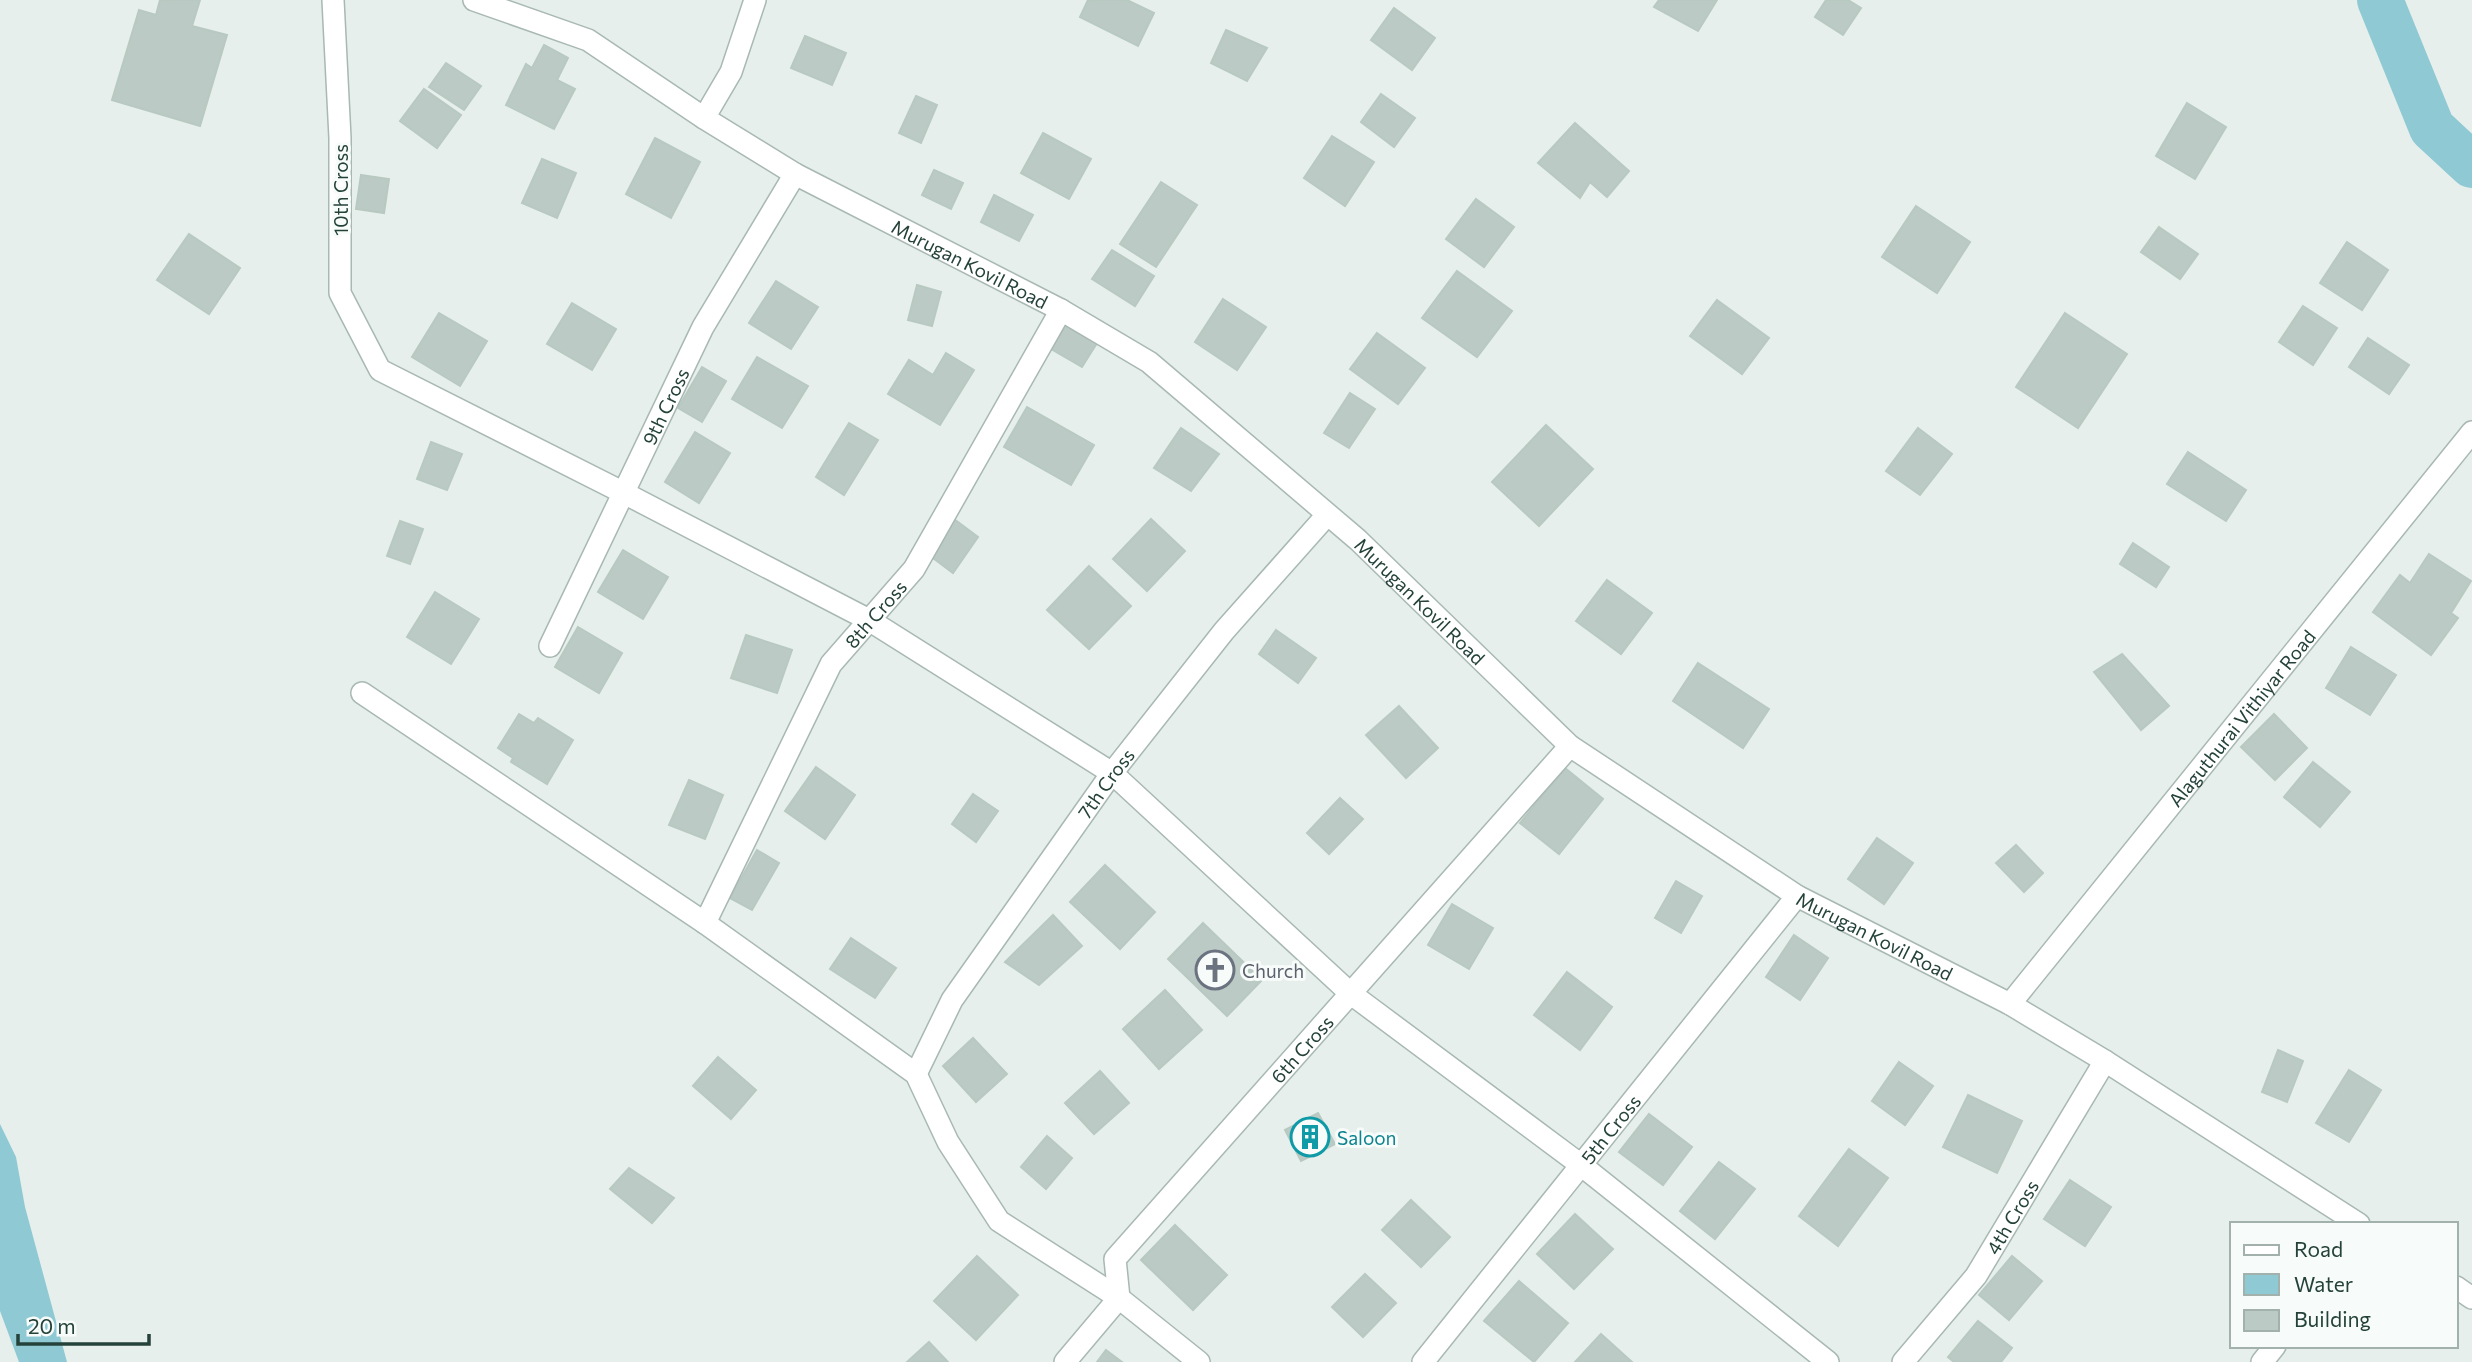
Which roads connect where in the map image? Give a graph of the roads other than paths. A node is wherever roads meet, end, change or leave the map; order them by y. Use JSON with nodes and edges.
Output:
{"nodes":[{"id":1,"x":333,"y":0,"type":"edge"},
{"id":2,"x":474,"y":0,"type":"edge"},
{"id":3,"x":755,"y":0,"type":"edge"},
{"id":4,"x":704,"y":118,"type":"junction"},
{"id":5,"x":795,"y":174,"type":"junction"},
{"id":6,"x":1061,"y":310,"type":"junction"},
{"id":7,"x":2472,"y":432,"type":"edge"},
{"id":8,"x":625,"y":492,"type":"junction"},
{"id":9,"x":1327,"y":515,"type":"junction"},
{"id":10,"x":869,"y":620,"type":"junction"},
{"id":11,"x":550,"y":646,"type":"dead end"},
{"id":12,"x":362,"y":694,"type":"dead end"},
{"id":13,"x":1570,"y":746,"type":"junction"},
{"id":14,"x":1112,"y":773,"type":"junction"},
{"id":15,"x":1797,"y":896,"type":"junction"},
{"id":16,"x":705,"y":923,"type":"junction"},
{"id":17,"x":1350,"y":993,"type":"junction"},
{"id":18,"x":2010,"y":1004,"type":"junction"},
{"id":19,"x":2105,"y":1061,"type":"junction"},
{"id":20,"x":916,"y":1074,"type":"junction"},
{"id":21,"x":1581,"y":1165,"type":"junction"},
{"id":22,"x":2356,"y":1222,"type":"edge"},
{"id":23,"x":1119,"y":1298,"type":"junction"},
{"id":24,"x":2273,"y":1348,"type":"edge"},
{"id":25,"x":1066,"y":1362,"type":"edge"},
{"id":26,"x":1199,"y":1362,"type":"edge"},
{"id":27,"x":1423,"y":1362,"type":"edge"},
{"id":28,"x":1829,"y":1362,"type":"edge"},
{"id":29,"x":1903,"y":1362,"type":"edge"},
{"id":30,"x":2262,"y":1362,"type":"edge"}],
"edges":[{"from":1,"to":8,"type":"street","name":"10th Cross"},
{"from":2,"to":4,"type":"street","name":"Murugan Kovil Road"},
{"from":3,"to":4,"type":"street"},
{"from":4,"to":5,"type":"street","name":"Murugan Kovil Road"},
{"from":5,"to":6,"type":"street","name":"Murugan Kovil Road"},
{"from":5,"to":8,"type":"street","name":"9th Cross"},
{"from":6,"to":9,"type":"street","name":"Murugan Kovil Road"},
{"from":6,"to":10,"type":"street","name":"8th Cross"},
{"from":7,"to":18,"type":"street","name":"Alaguthurai Vithiyar Road"},
{"from":8,"to":10,"type":"street"},
{"from":8,"to":11,"type":"street","name":"9th Cross"},
{"from":9,"to":13,"type":"street","name":"Murugan Kovil Road"},
{"from":9,"to":14,"type":"street","name":"7th Cross"},
{"from":10,"to":14,"type":"street"},
{"from":10,"to":16,"type":"street","name":"8th Cross"},
{"from":12,"to":16,"type":"street"},
{"from":13,"to":15,"type":"street","name":"Murugan Kovil Road"},
{"from":13,"to":17,"type":"street","name":"6th Cross"},
{"from":14,"to":17,"type":"street"},
{"from":14,"to":20,"type":"street","name":"7th Cross"},
{"from":15,"to":18,"type":"street","name":"Murugan Kovil Road"},
{"from":15,"to":21,"type":"street","name":"5th Cross"},
{"from":16,"to":20,"type":"street"},
{"from":17,"to":21,"type":"street"},
{"from":17,"to":23,"type":"street","name":"6th Cross"},
{"from":18,"to":19,"type":"street","name":"Murugan Kovil Road"},
{"from":19,"to":22,"type":"street","name":"Murugan Kovil Road"},
{"from":19,"to":29,"type":"street","name":"4th Cross"},
{"from":20,"to":23,"type":"street"},
{"from":21,"to":27,"type":"street","name":"5th Cross"},
{"from":21,"to":28,"type":"street"},
{"from":23,"to":25,"type":"street"},
{"from":23,"to":26,"type":"street"},
{"from":24,"to":30,"type":"street"}]}
